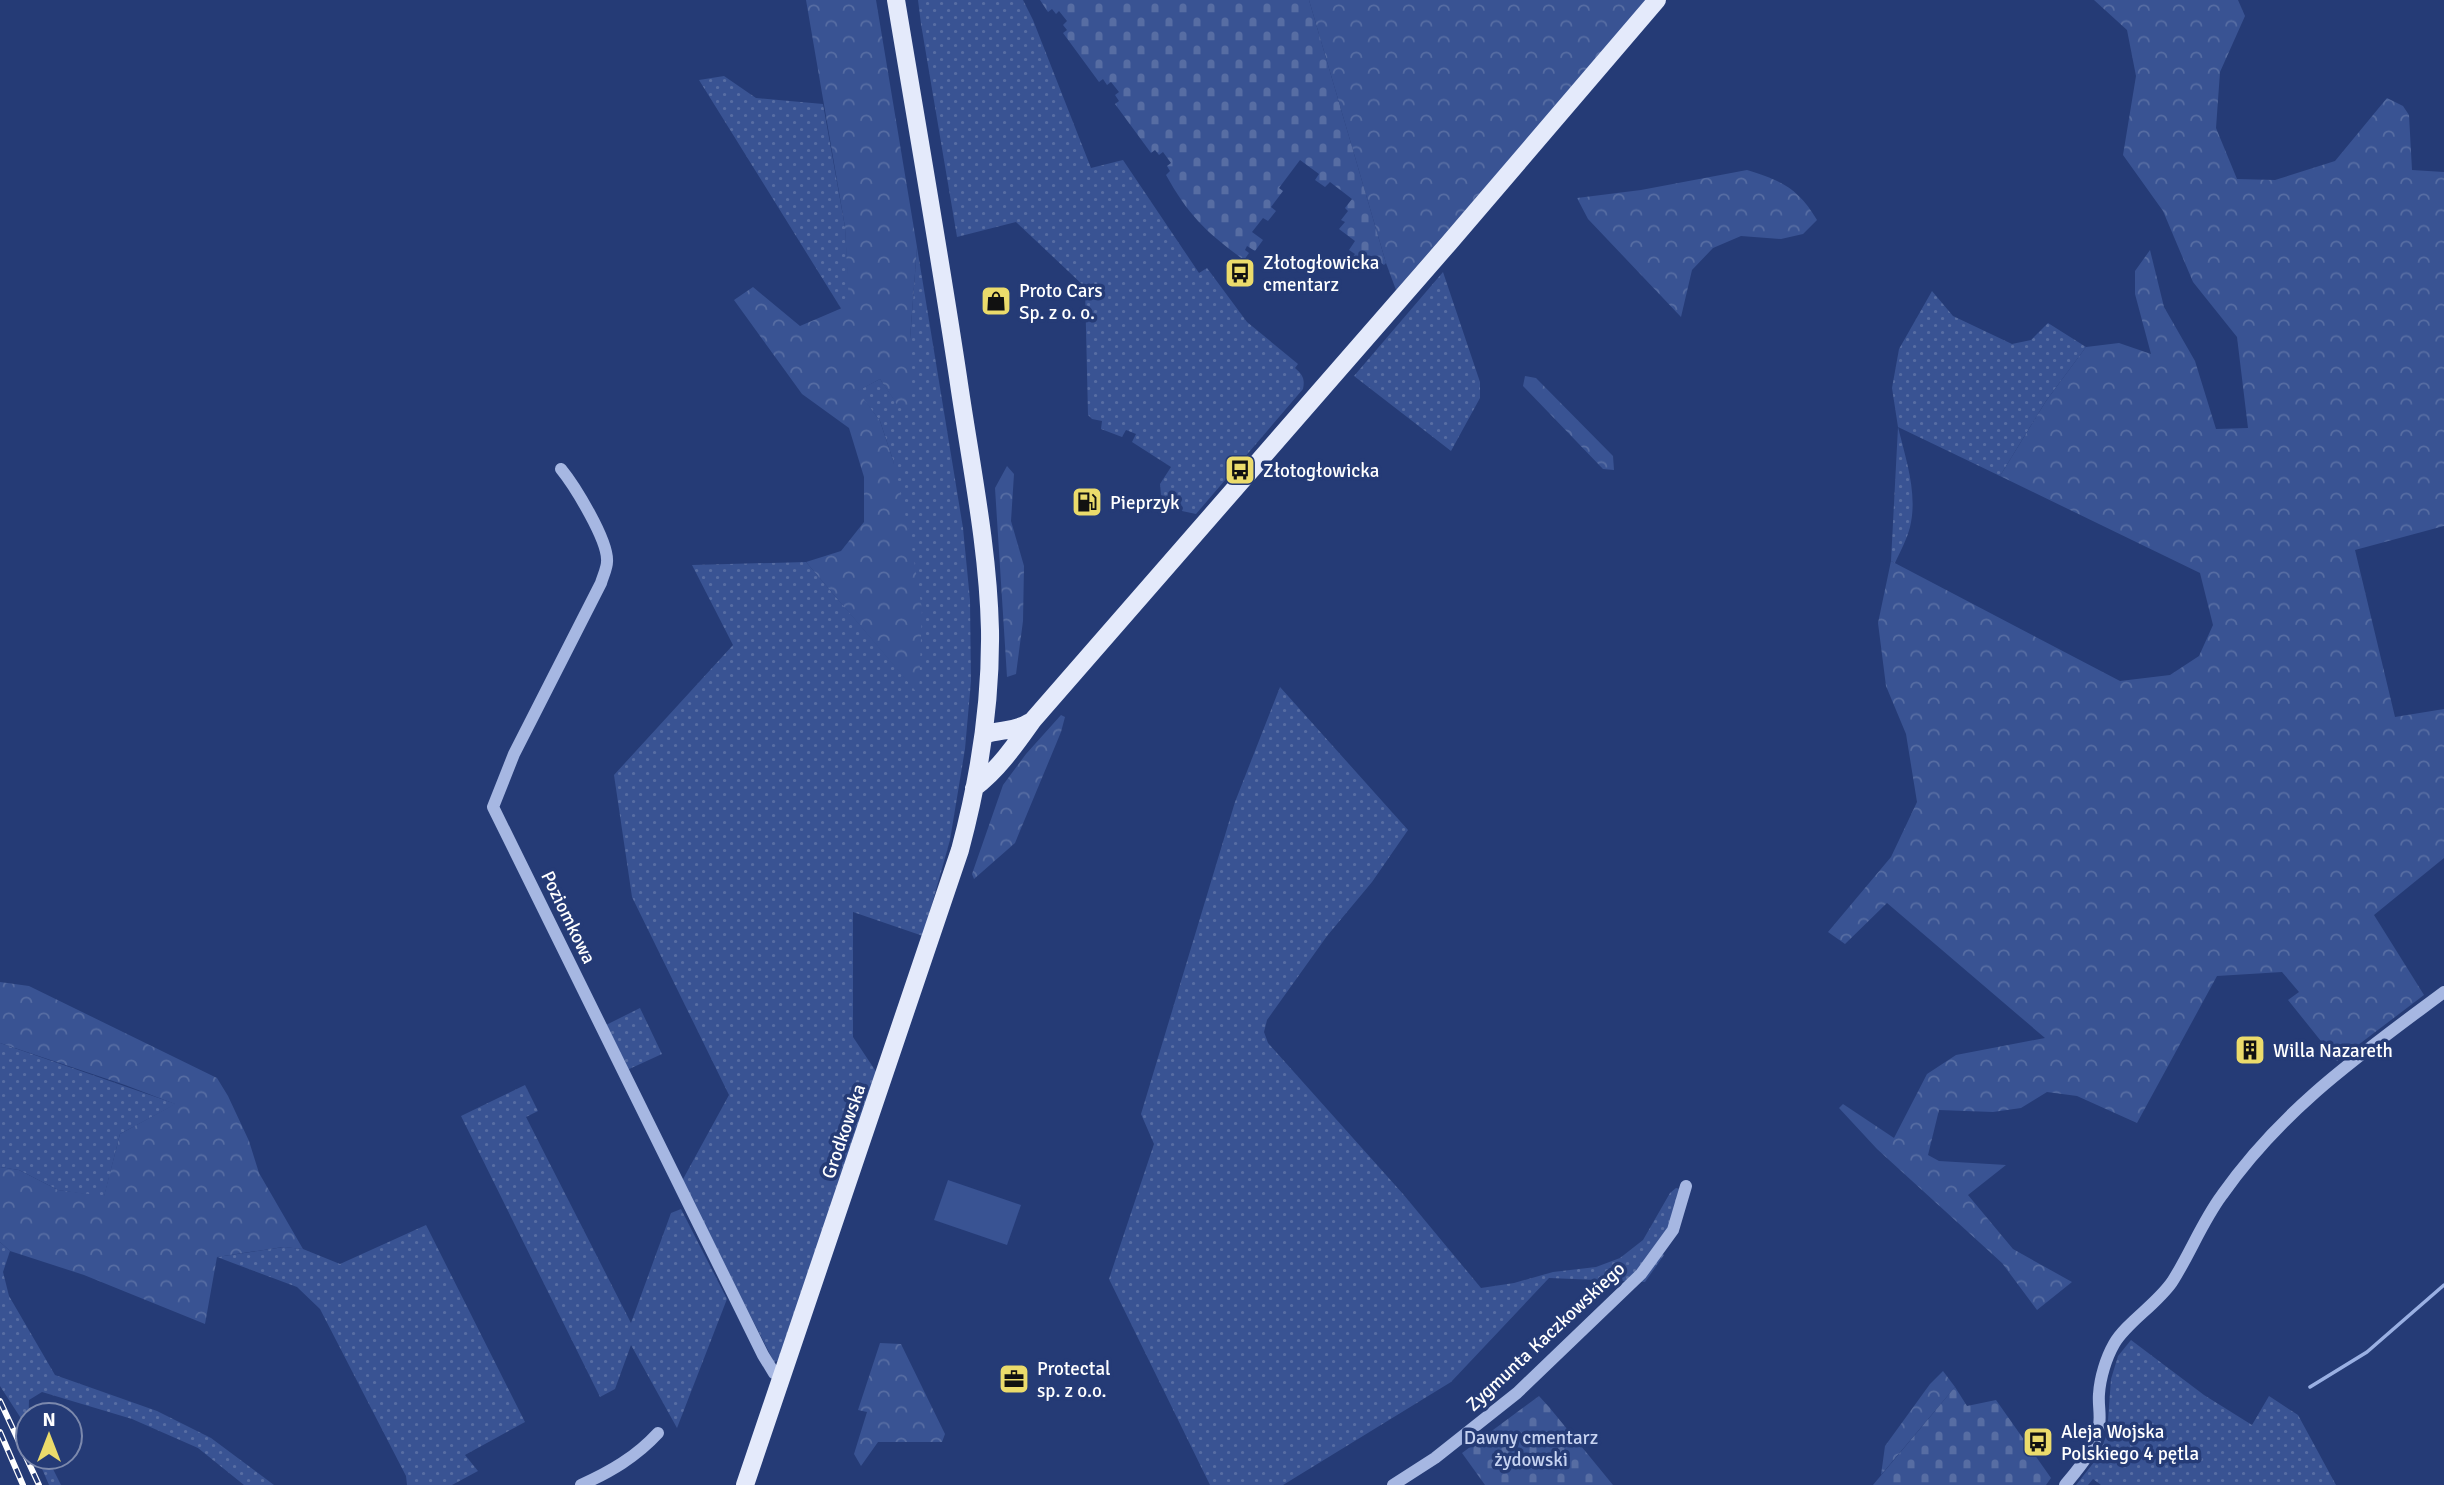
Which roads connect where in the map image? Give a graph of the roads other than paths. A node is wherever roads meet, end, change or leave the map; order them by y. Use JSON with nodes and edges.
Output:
{"nodes":[{"id":1,"x":896,"y":0,"type":"edge"},
{"id":2,"x":1657,"y":0,"type":"edge"},
{"id":3,"x":561,"y":469,"type":"dead end"},
{"id":4,"x":987,"y":706,"type":"junction"},
{"id":5,"x":1033,"y":720,"type":"junction"},
{"id":6,"x":984,"y":735,"type":"junction"},
{"id":7,"x":1018,"y":742,"type":"junction"},
{"id":8,"x":974,"y":788,"type":"junction"},
{"id":9,"x":2444,"y":992,"type":"edge"},
{"id":10,"x":1686,"y":1186,"type":"dead end"},
{"id":11,"x":781,"y":1377,"type":"junction"},
{"id":12,"x":658,"y":1433,"type":"dead end"},
{"id":13,"x":581,"y":1485,"type":"edge"},
{"id":14,"x":745,"y":1485,"type":"edge"},
{"id":15,"x":1393,"y":1485,"type":"edge"},
{"id":16,"x":2065,"y":1485,"type":"edge"}],
"edges":[{"from":1,"to":4,"type":"main road","name":"Grodkowska"},
{"from":2,"to":5,"type":"main road"},
{"from":3,"to":11,"type":"street","name":"Poziomkowa"},
{"from":4,"to":5,"type":"main road"},
{"from":4,"to":6,"type":"main road","name":"Grodkowska"},
{"from":5,"to":6,"type":"main road"},
{"from":5,"to":7,"type":"main road"},
{"from":6,"to":7,"type":"main road"},
{"from":6,"to":8,"type":"main road","name":"Grodkowska"},
{"from":7,"to":8,"type":"main road"},
{"from":8,"to":11,"type":"main road","name":"Grodkowska"},
{"from":9,"to":16,"type":"street"},
{"from":10,"to":15,"type":"street","name":"Zygmunta Kaczkowskiego"},
{"from":11,"to":14,"type":"main road","name":"Grodkowska"},
{"from":12,"to":13,"type":"street"}]}
